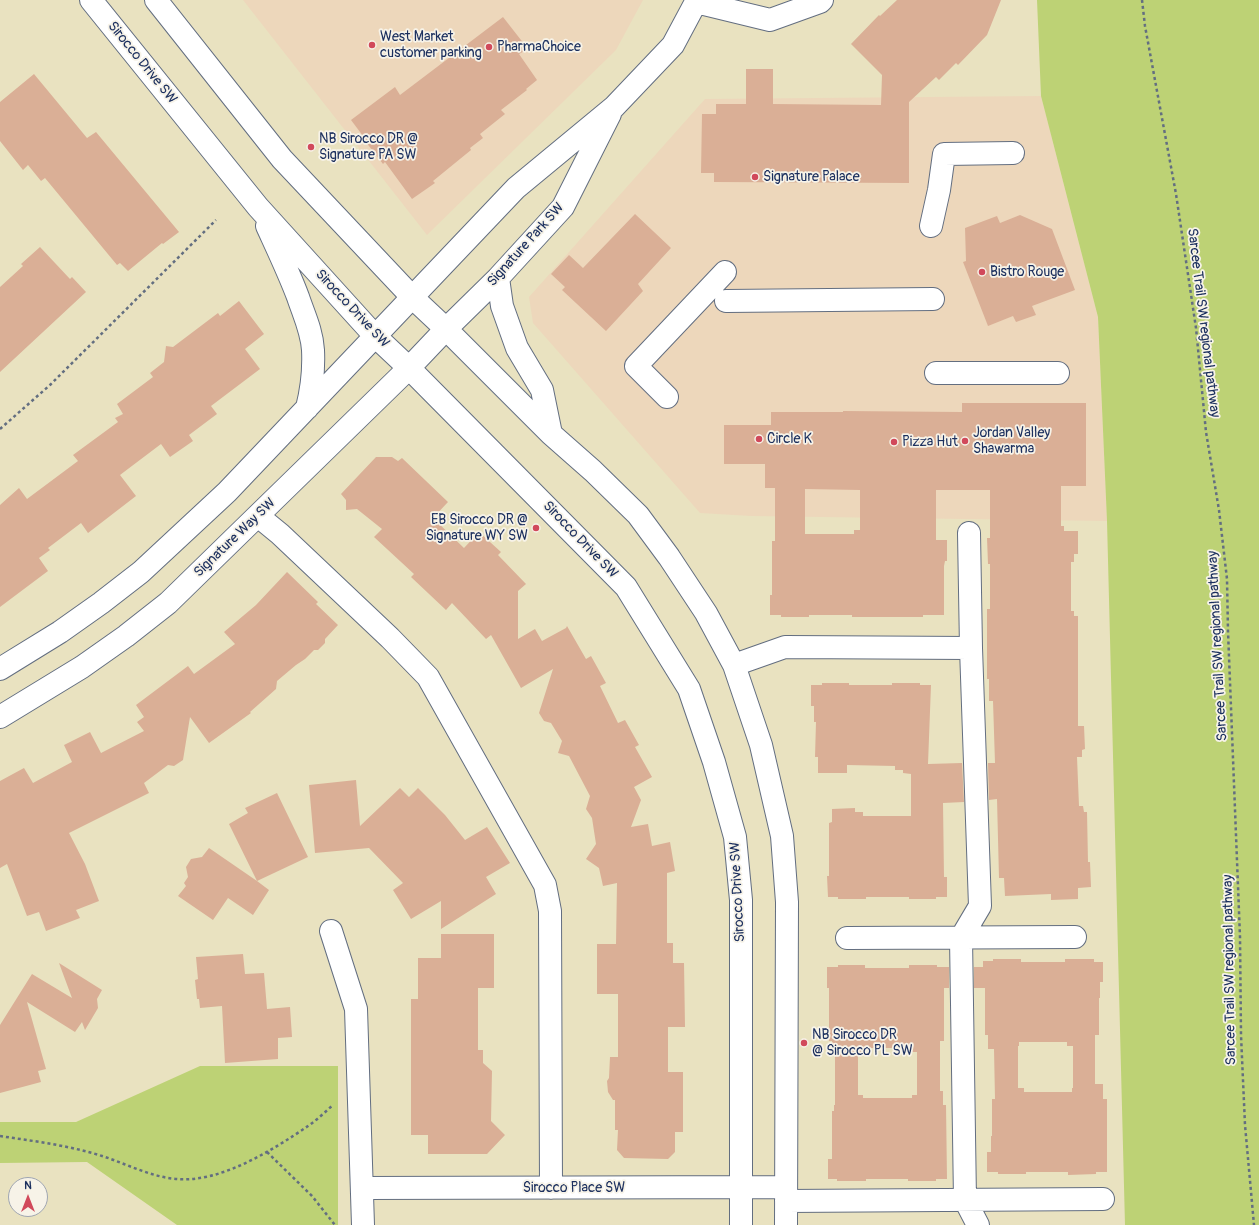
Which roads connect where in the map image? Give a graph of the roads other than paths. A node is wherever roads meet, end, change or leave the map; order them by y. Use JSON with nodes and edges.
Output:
{"nodes":[{"id":1,"x":91,"y":0,"type":"edge"},
{"id":2,"x":156,"y":0,"type":"edge"},
{"id":3,"x":822,"y":0,"type":"edge"},
{"id":4,"x":696,"y":1,"type":"edge"},
{"id":5,"x":614,"y":107,"type":"junction"},
{"id":6,"x":1013,"y":153,"type":"dead end"},
{"id":7,"x":258,"y":206,"type":"junction"},
{"id":8,"x":931,"y":226,"type":"dead end"},
{"id":9,"x":725,"y":272,"type":"dead end"},
{"id":10,"x":498,"y":278,"type":"junction"},
{"id":11,"x":412,"y":298,"type":"junction"},
{"id":12,"x":934,"y":299,"type":"dead end"},
{"id":13,"x":726,"y":301,"type":"dead end"},
{"id":14,"x":446,"y":329,"type":"junction"},
{"id":15,"x":375,"y":336,"type":"junction"},
{"id":16,"x":409,"y":368,"type":"junction"},
{"id":17,"x":936,"y":373,"type":"dead end"},
{"id":18,"x":1058,"y":373,"type":"dead end"},
{"id":19,"x":667,"y":396,"type":"dead end"},
{"id":20,"x":307,"y":408,"type":"junction"},
{"id":21,"x":551,"y":434,"type":"junction"},
{"id":22,"x":258,"y":516,"type":"junction"},
{"id":23,"x":969,"y":533,"type":"dead end"},
{"id":24,"x":971,"y":648,"type":"junction"},
{"id":25,"x":734,"y":665,"type":"junction"},
{"id":26,"x":0,"y":669,"type":"edge"},
{"id":27,"x":0,"y":717,"type":"edge"},
{"id":28,"x":332,"y":931,"type":"dead end"},
{"id":29,"x":1075,"y":937,"type":"dead end"},
{"id":30,"x":847,"y":938,"type":"dead end"},
{"id":31,"x":961,"y":938,"type":"junction"},
{"id":32,"x":363,"y":1188,"type":"junction"},
{"id":33,"x":551,"y":1188,"type":"junction"},
{"id":34,"x":741,"y":1188,"type":"junction"},
{"id":35,"x":786,"y":1194,"type":"junction"},
{"id":36,"x":1103,"y":1199,"type":"dead end"},
{"id":37,"x":965,"y":1200,"type":"junction"},
{"id":38,"x":363,"y":1225,"type":"edge"},
{"id":39,"x":741,"y":1225,"type":"edge"},
{"id":40,"x":786,"y":1225,"type":"edge"},
{"id":41,"x":978,"y":1225,"type":"edge"}],
"edges":[{"from":1,"to":7,"type":"street","name":"Sirocco Drive SW"},
{"from":2,"to":11,"type":"street"},
{"from":3,"to":4,"type":"street"},
{"from":4,"to":5,"type":"street","name":"Signature Park SW"},
{"from":5,"to":10,"type":"street","name":"Signature Park SW"},
{"from":5,"to":11,"type":"street","name":"Signature Park SW"},
{"from":6,"to":8,"type":"street"},
{"from":7,"to":15,"type":"street","name":"Sirocco Drive SW"},
{"from":7,"to":20,"type":"street"},
{"from":9,"to":19,"type":"street"},
{"from":10,"to":14,"type":"street","name":"Signature Park SW"},
{"from":10,"to":21,"type":"street"},
{"from":11,"to":14,"type":"street"},
{"from":11,"to":15,"type":"street"},
{"from":12,"to":13,"type":"street"},
{"from":14,"to":16,"type":"street","name":"Signature Way SW"},
{"from":14,"to":21,"type":"street"},
{"from":15,"to":16,"type":"street","name":"Sirocco Drive SW"},
{"from":15,"to":20,"type":"street"},
{"from":16,"to":22,"type":"street","name":"Signature Way SW"},
{"from":16,"to":34,"type":"street","name":"Sirocco Drive SW"},
{"from":17,"to":18,"type":"street"},
{"from":20,"to":26,"type":"street"},
{"from":21,"to":25,"type":"street"},
{"from":22,"to":27,"type":"street","name":"Signature Way SW"},
{"from":22,"to":33,"type":"street"},
{"from":23,"to":24,"type":"street"},
{"from":24,"to":25,"type":"street"},
{"from":24,"to":31,"type":"street"},
{"from":25,"to":35,"type":"street"},
{"from":28,"to":32,"type":"street"},
{"from":29,"to":31,"type":"street"},
{"from":30,"to":31,"type":"street"},
{"from":31,"to":37,"type":"street"},
{"from":32,"to":33,"type":"street","name":"Sirocco Place SW"},
{"from":32,"to":38,"type":"street"},
{"from":33,"to":34,"type":"street","name":"Sirocco Place SW"},
{"from":34,"to":35,"type":"street","name":"Sirocco Place SW"},
{"from":34,"to":39,"type":"street","name":"Sirocco Drive SW"},
{"from":35,"to":37,"type":"street","name":"Sirocco Place SW"},
{"from":35,"to":40,"type":"street"},
{"from":36,"to":37,"type":"street","name":"Sirocco Place SW"},
{"from":37,"to":41,"type":"street"}]}
